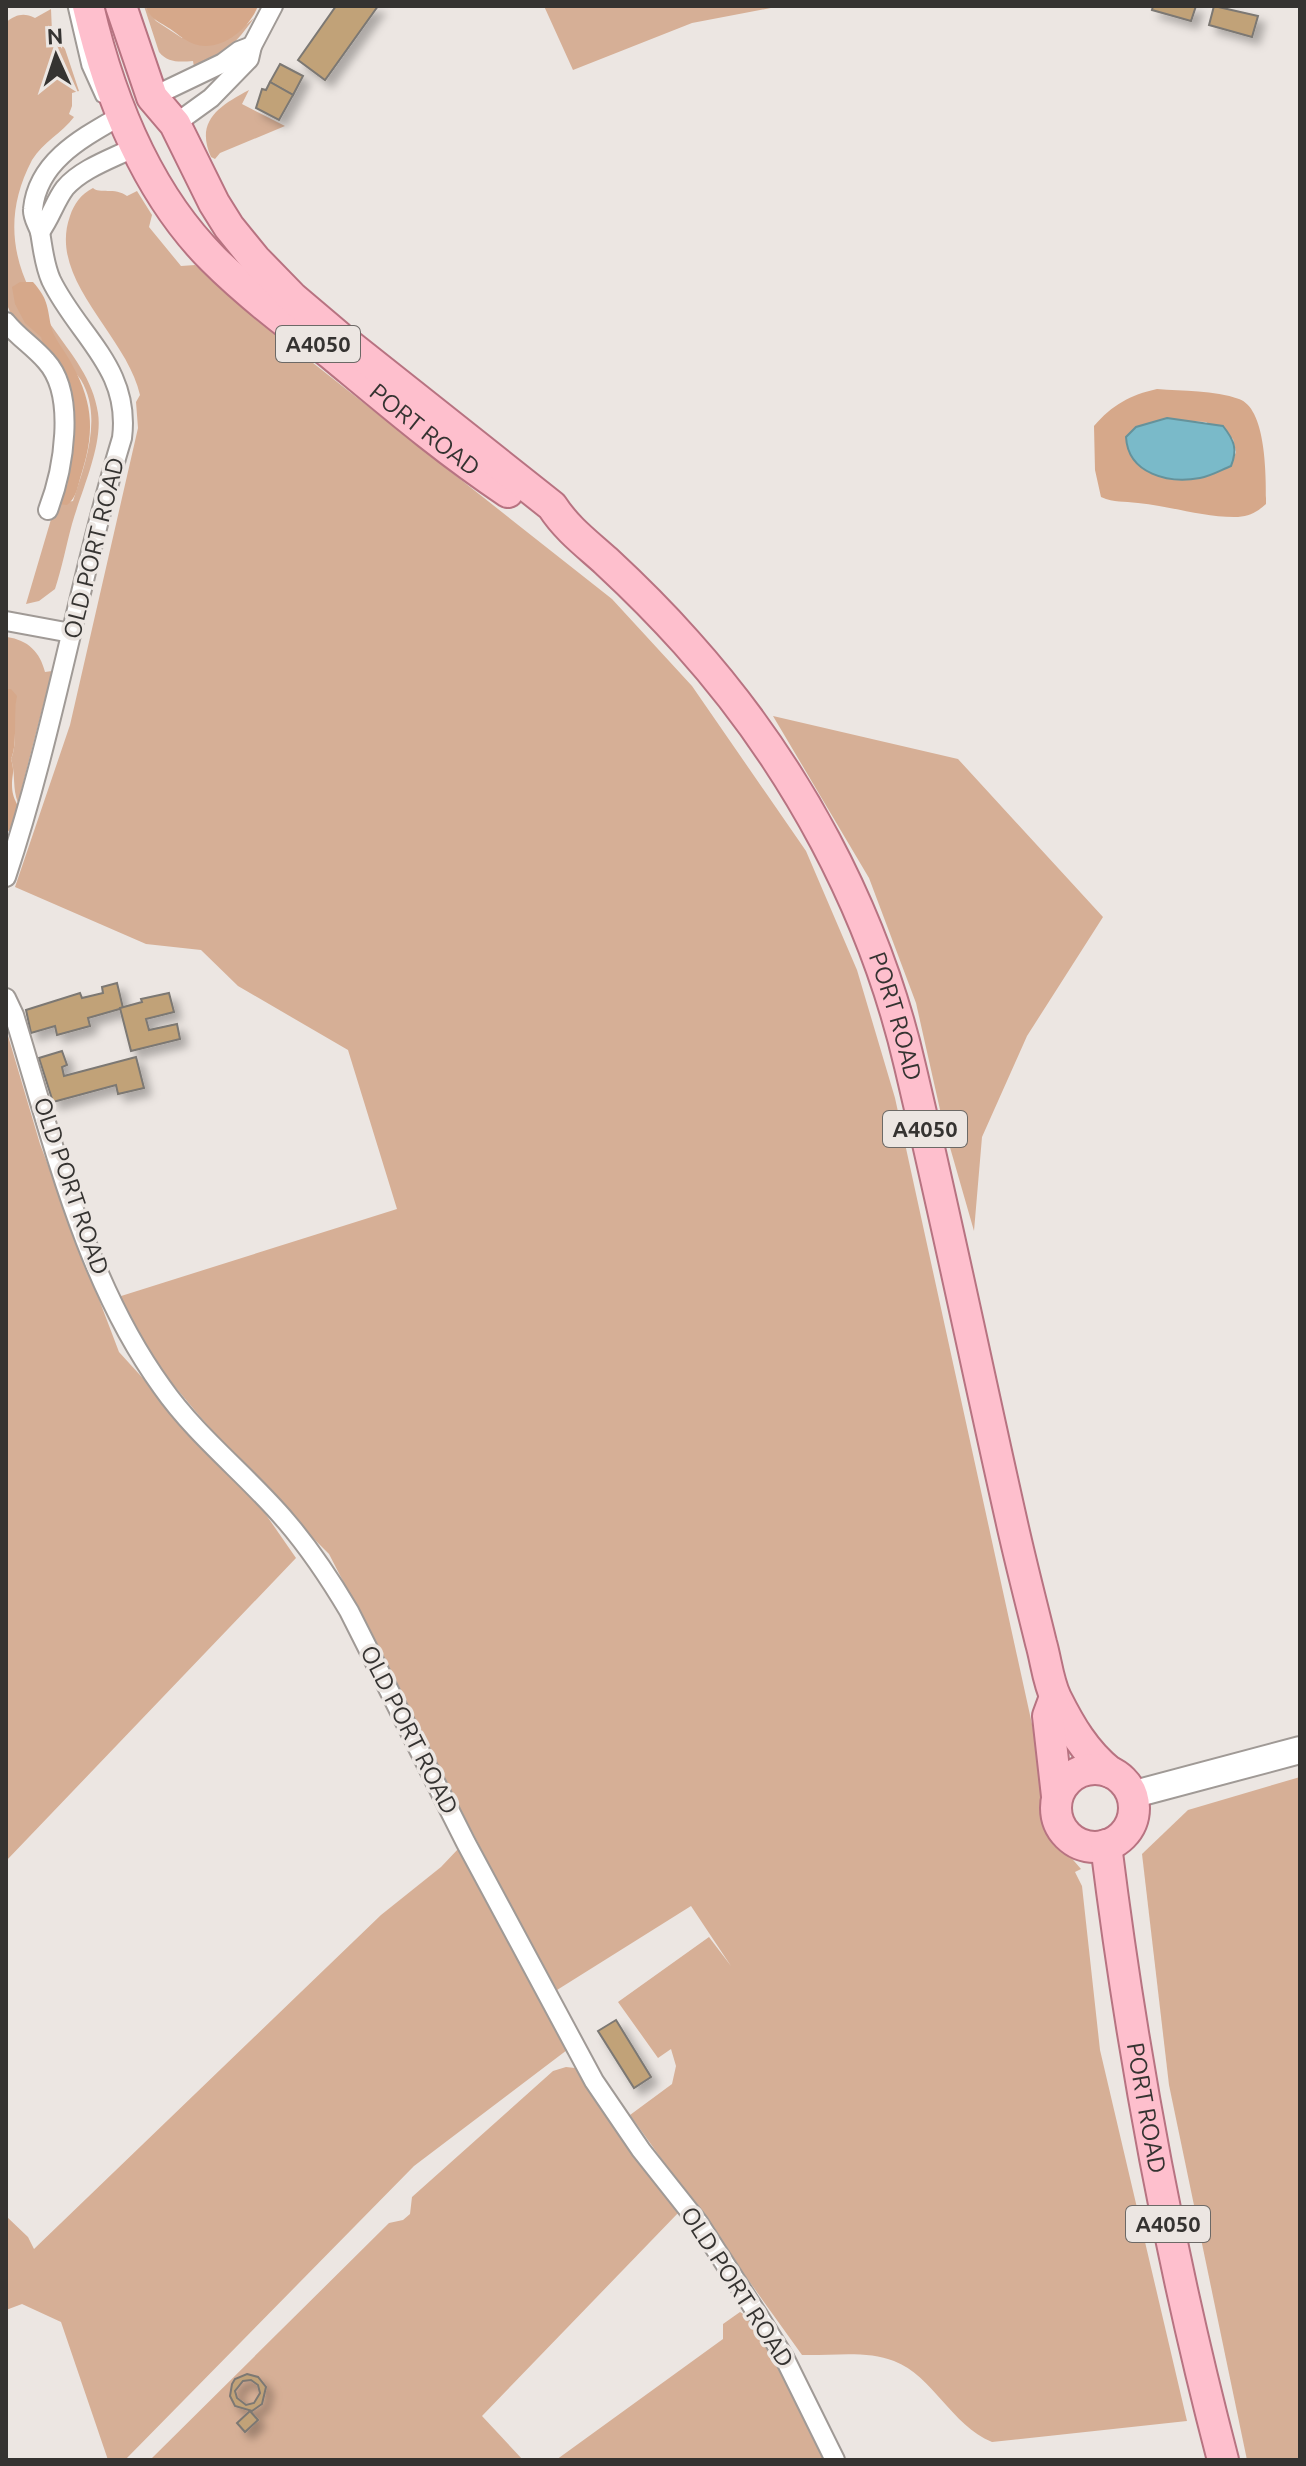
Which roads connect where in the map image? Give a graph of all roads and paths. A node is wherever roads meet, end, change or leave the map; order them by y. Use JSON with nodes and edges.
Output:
{"nodes":[{"id":1,"x":73,"y":6,"type":"edge"},
{"id":2,"x":88,"y":6,"type":"edge"},
{"id":3,"x":121,"y":6,"type":"edge"},
{"id":4,"x":273,"y":6,"type":"edge"},
{"id":5,"x":252,"y":46,"type":"junction"},
{"id":6,"x":152,"y":97,"type":"junction"},
{"id":7,"x":122,"y":115,"type":"junction"},
{"id":8,"x":175,"y":124,"type":"junction"},
{"id":9,"x":137,"y":146,"type":"junction"},
{"id":10,"x":40,"y":232,"type":"junction"},
{"id":11,"x":6,"y":322,"type":"edge"},
{"id":12,"x":48,"y":510,"type":"dead end"},
{"id":13,"x":564,"y":525,"type":"junction"},
{"id":14,"x":6,"y":621,"type":"edge"},
{"id":15,"x":71,"y":633,"type":"junction"},
{"id":16,"x":6,"y":877,"type":"edge"},
{"id":17,"x":6,"y":998,"type":"edge"},
{"id":18,"x":1055,"y":1697,"type":"junction"},
{"id":19,"x":1300,"y":1750,"type":"edge"},
{"id":20,"x":1110,"y":1772,"type":"junction"},
{"id":21,"x":1131,"y":1795,"type":"junction"},
{"id":22,"x":1057,"y":1796,"type":"junction"},
{"id":23,"x":1106,"y":1845,"type":"junction"},
{"id":24,"x":835,"y":2460,"type":"edge"},
{"id":25,"x":1223,"y":2460,"type":"edge"}],
"edges":[{"from":1,"to":7,"type":"lane"},
{"from":2,"to":7,"type":"main road","name":"PORT ROAD","number":"A4050"},
{"from":3,"to":6,"type":"main road","name":"PORT ROAD","number":"A4050"},
{"from":4,"to":5,"type":"street"},
{"from":5,"to":6,"type":"street"},
{"from":5,"to":8,"type":"street"},
{"from":6,"to":7,"type":"main road"},
{"from":6,"to":8,"type":"main road","name":"PORT ROAD","number":"A4050"},
{"from":7,"to":9,"type":"main road","name":"PORT ROAD","number":"A4050"},
{"from":7,"to":10,"type":"street","name":"OLD PORT ROAD"},
{"from":8,"to":9,"type":"main road"},
{"from":8,"to":13,"type":"main road","name":"PORT ROAD","number":"A4050"},
{"from":9,"to":10,"type":"street"},
{"from":9,"to":13,"type":"main road","name":"PORT ROAD","number":"A4050"},
{"from":10,"to":15,"type":"street","name":"OLD PORT ROAD"},
{"from":11,"to":12,"type":"street"},
{"from":13,"to":18,"type":"main road","name":"PORT ROAD","number":"A4050"},
{"from":14,"to":15,"type":"street"},
{"from":15,"to":16,"type":"street","name":"OLD PORT ROAD"},
{"from":17,"to":24,"type":"street","name":"OLD PORT ROAD"},
{"from":18,"to":20,"type":"main road","name":"PORT ROAD","number":"A4050"},
{"from":18,"to":22,"type":"main road","name":"PORT ROAD","number":"A4050"},
{"from":19,"to":21,"type":"street"},
{"from":20,"to":21,"type":"main road","number":"A4050"},
{"from":20,"to":22,"type":"main road"},
{"from":21,"to":23,"type":"main road"},
{"from":22,"to":23,"type":"main road","number":"A4050"},
{"from":23,"to":25,"type":"main road","name":"PORT ROAD","number":"A4050"}]}
